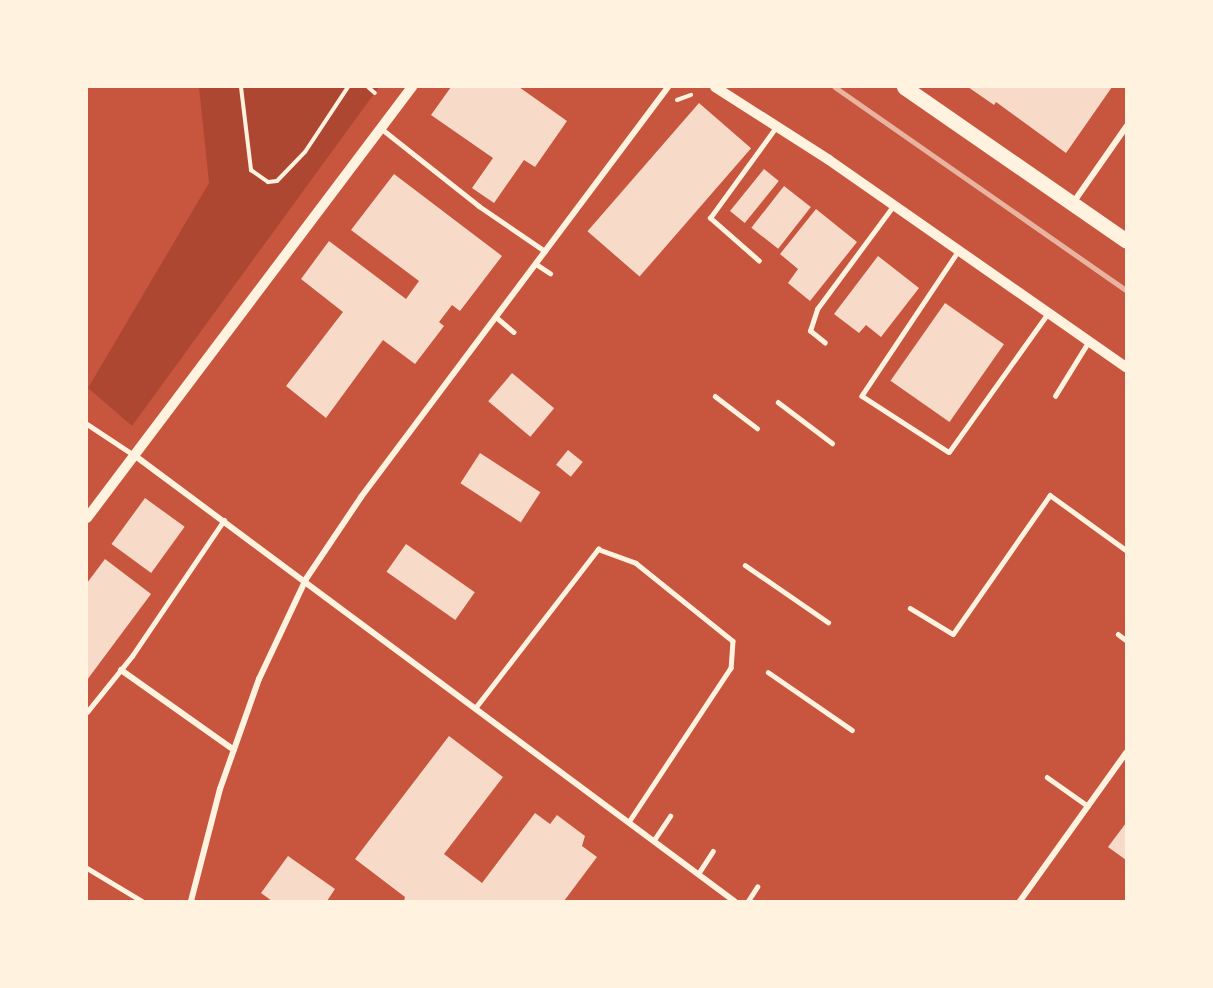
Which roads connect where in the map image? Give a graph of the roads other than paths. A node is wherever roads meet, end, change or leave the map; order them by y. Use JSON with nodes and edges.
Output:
{"nodes":[{"id":1,"x":412,"y":87,"type":"edge"},
{"id":2,"x":668,"y":87,"type":"edge"},
{"id":3,"x":715,"y":87,"type":"edge"},
{"id":4,"x":904,"y":87,"type":"edge"},
{"id":5,"x":776,"y":126,"type":"junction"},
{"id":6,"x":1126,"y":127,"type":"edge"},
{"id":7,"x":381,"y":128,"type":"junction"},
{"id":8,"x":1073,"y":204,"type":"junction"},
{"id":9,"x":894,"y":205,"type":"junction"},
{"id":10,"x":1126,"y":241,"type":"edge"},
{"id":11,"x":959,"y":250,"type":"junction"},
{"id":12,"x":545,"y":251,"type":"junction"},
{"id":13,"x":759,"y":261,"type":"dead end"},
{"id":14,"x":536,"y":264,"type":"junction"},
{"id":15,"x":550,"y":273,"type":"dead end"},
{"id":16,"x":1048,"y":313,"type":"junction"},
{"id":17,"x":496,"y":317,"type":"junction"},
{"id":18,"x":514,"y":332,"type":"dead end"},
{"id":19,"x":1089,"y":341,"type":"junction"},
{"id":20,"x":825,"y":343,"type":"dead end"},
{"id":21,"x":1126,"y":367,"type":"edge"},
{"id":22,"x":715,"y":396,"type":"dead end"},
{"id":23,"x":1054,"y":396,"type":"dead end"},
{"id":24,"x":778,"y":402,"type":"dead end"},
{"id":25,"x":87,"y":424,"type":"edge"},
{"id":26,"x":757,"y":428,"type":"dead end"},
{"id":27,"x":832,"y":443,"type":"dead end"},
{"id":28,"x":134,"y":455,"type":"junction"},
{"id":29,"x":87,"y":518,"type":"edge"},
{"id":30,"x":224,"y":520,"type":"junction"},
{"id":31,"x":1126,"y":550,"type":"edge"},
{"id":32,"x":745,"y":565,"type":"dead end"},
{"id":33,"x":306,"y":579,"type":"junction"},
{"id":34,"x":910,"y":608,"type":"dead end"},
{"id":35,"x":828,"y":622,"type":"dead end"},
{"id":36,"x":1118,"y":634,"type":"dead end"},
{"id":37,"x":1126,"y":640,"type":"edge"},
{"id":38,"x":121,"y":670,"type":"junction"},
{"id":39,"x":768,"y":672,"type":"dead end"},
{"id":40,"x":476,"y":707,"type":"junction"},
{"id":41,"x":87,"y":712,"type":"edge"},
{"id":42,"x":852,"y":730,"type":"dead end"},
{"id":43,"x":234,"y":750,"type":"junction"},
{"id":44,"x":1126,"y":753,"type":"edge"},
{"id":45,"x":1047,"y":777,"type":"dead end"},
{"id":46,"x":1088,"y":806,"type":"junction"},
{"id":47,"x":670,"y":816,"type":"dead end"},
{"id":48,"x":629,"y":822,"type":"junction"},
{"id":49,"x":654,"y":840,"type":"junction"},
{"id":50,"x":713,"y":851,"type":"dead end"},
{"id":51,"x":87,"y":868,"type":"edge"},
{"id":52,"x":698,"y":874,"type":"junction"},
{"id":53,"x":757,"y":887,"type":"dead end"},
{"id":54,"x":142,"y":901,"type":"edge"},
{"id":55,"x":191,"y":901,"type":"edge"},
{"id":56,"x":735,"y":901,"type":"edge"},
{"id":57,"x":748,"y":901,"type":"edge"},
{"id":58,"x":1020,"y":901,"type":"edge"}],
"edges":[{"from":1,"to":7,"type":"street"},
{"from":2,"to":12,"type":"street"},
{"from":3,"to":5,"type":"street"},
{"from":4,"to":8,"type":"main road"},
{"from":5,"to":9,"type":"street"},
{"from":5,"to":13,"type":"lane"},
{"from":6,"to":8,"type":"street"},
{"from":7,"to":12,"type":"lane"},
{"from":7,"to":28,"type":"street"},
{"from":8,"to":10,"type":"main road"},
{"from":9,"to":11,"type":"street"},
{"from":9,"to":20,"type":"lane"},
{"from":11,"to":16,"type":"street"},
{"from":11,"to":16,"type":"lane"},
{"from":12,"to":14,"type":"street"},
{"from":14,"to":15,"type":"lane"},
{"from":14,"to":17,"type":"street"},
{"from":16,"to":19,"type":"street"},
{"from":17,"to":18,"type":"lane"},
{"from":17,"to":33,"type":"street"},
{"from":19,"to":21,"type":"street"},
{"from":19,"to":23,"type":"lane"},
{"from":22,"to":26,"type":"lane"},
{"from":24,"to":27,"type":"lane"},
{"from":25,"to":28,"type":"lane"},
{"from":28,"to":29,"type":"street"},
{"from":28,"to":30,"type":"street"},
{"from":30,"to":33,"type":"street"},
{"from":30,"to":38,"type":"lane"},
{"from":31,"to":34,"type":"lane"},
{"from":32,"to":35,"type":"lane"},
{"from":33,"to":40,"type":"street"},
{"from":33,"to":43,"type":"street"},
{"from":36,"to":37,"type":"lane"},
{"from":38,"to":41,"type":"lane"},
{"from":38,"to":43,"type":"street"},
{"from":39,"to":42,"type":"lane"},
{"from":40,"to":48,"type":"street"},
{"from":40,"to":48,"type":"lane"},
{"from":43,"to":55,"type":"street"},
{"from":44,"to":46,"type":"street"},
{"from":45,"to":46,"type":"lane"},
{"from":46,"to":58,"type":"street"},
{"from":47,"to":49,"type":"lane"},
{"from":48,"to":49,"type":"street"},
{"from":49,"to":52,"type":"street"},
{"from":50,"to":52,"type":"lane"},
{"from":51,"to":54,"type":"lane"},
{"from":52,"to":56,"type":"street"},
{"from":53,"to":57,"type":"lane"}]}
